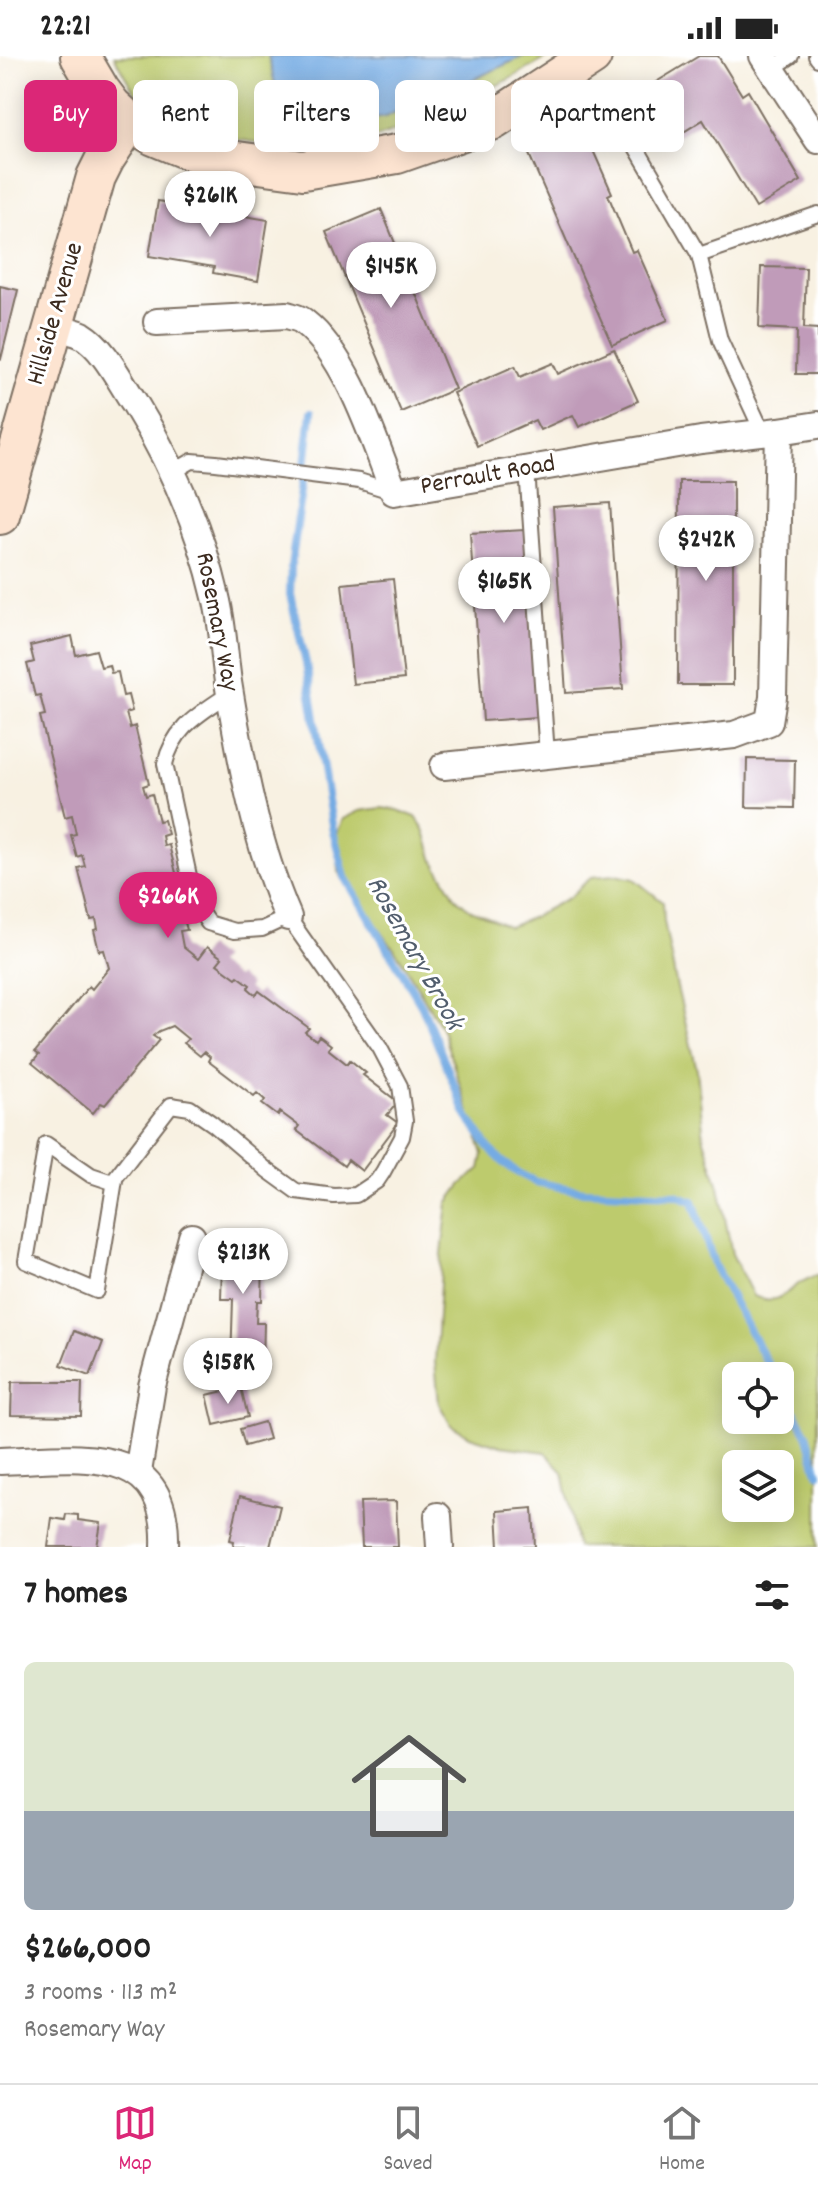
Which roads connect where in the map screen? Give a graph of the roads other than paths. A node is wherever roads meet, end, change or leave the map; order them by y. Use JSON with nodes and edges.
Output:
{"nodes":[{"id":1,"x":80,"y":56,"type":"edge"},
{"id":2,"x":592,"y":56,"type":"edge"},
{"id":3,"x":775,"y":60,"type":"edge"},
{"id":4,"x":130,"y":121,"type":"junction"},
{"id":5,"x":818,"y":140,"type":"edge"},
{"id":6,"x":639,"y":152,"type":"edge"},
{"id":7,"x":818,"y":214,"type":"edge"},
{"id":8,"x":699,"y":255,"type":"junction"},
{"id":9,"x":157,"y":322,"type":"dead end"},
{"id":10,"x":52,"y":327,"type":"junction"},
{"id":11,"x":818,"y":425,"type":"edge"},
{"id":12,"x":771,"y":432,"type":"junction"},
{"id":13,"x":527,"y":469,"type":"junction"},
{"id":14,"x":173,"y":472,"type":"junction"},
{"id":15,"x":394,"y":492,"type":"junction"},
{"id":16,"x":0,"y":515,"type":"edge"},
{"id":17,"x":230,"y":693,"type":"junction"},
{"id":18,"x":547,"y":755,"type":"junction"},
{"id":19,"x":444,"y":766,"type":"dead end"},
{"id":20,"x":288,"y":917,"type":"junction"},
{"id":21,"x":115,"y":1180,"type":"junction"},
{"id":22,"x":192,"y":1237,"type":"dead end"},
{"id":23,"x":0,"y":1461,"type":"edge"},
{"id":24,"x":138,"y":1472,"type":"junction"},
{"id":25,"x":438,"y":1516,"type":"dead end"},
{"id":26,"x":165,"y":1547,"type":"edge"},
{"id":27,"x":440,"y":1547,"type":"edge"}],
"edges":[{"from":1,"to":4,"type":"street"},
{"from":2,"to":4,"type":"street"},
{"from":3,"to":5,"type":"street"},
{"from":4,"to":10,"type":"street","name":"Hillside Avenue"},
{"from":6,"to":8,"type":"lane"},
{"from":7,"to":8,"type":"lane"},
{"from":8,"to":12,"type":"lane"},
{"from":9,"to":15,"type":"street","name":"Perrault Road"},
{"from":10,"to":14,"type":"street","name":"Rosemary Way"},
{"from":10,"to":16,"type":"street","name":"Hillside Avenue"},
{"from":11,"to":12,"type":"street","name":"Perrault Road"},
{"from":12,"to":13,"type":"street","name":"Perrault Road"},
{"from":12,"to":18,"type":"street"},
{"from":13,"to":15,"type":"street","name":"Perrault Road"},
{"from":13,"to":18,"type":"lane"},
{"from":14,"to":15,"type":"lane"},
{"from":14,"to":17,"type":"street","name":"Rosemary Way"},
{"from":17,"to":20,"type":"street","name":"Rosemary Way"},
{"from":17,"to":20,"type":"lane"},
{"from":18,"to":19,"type":"street"},
{"from":20,"to":21,"type":"lane"},
{"from":21,"to":21,"type":"lane"},
{"from":22,"to":24,"type":"street"},
{"from":23,"to":24,"type":"street"},
{"from":24,"to":26,"type":"street"},
{"from":25,"to":27,"type":"street"}]}
